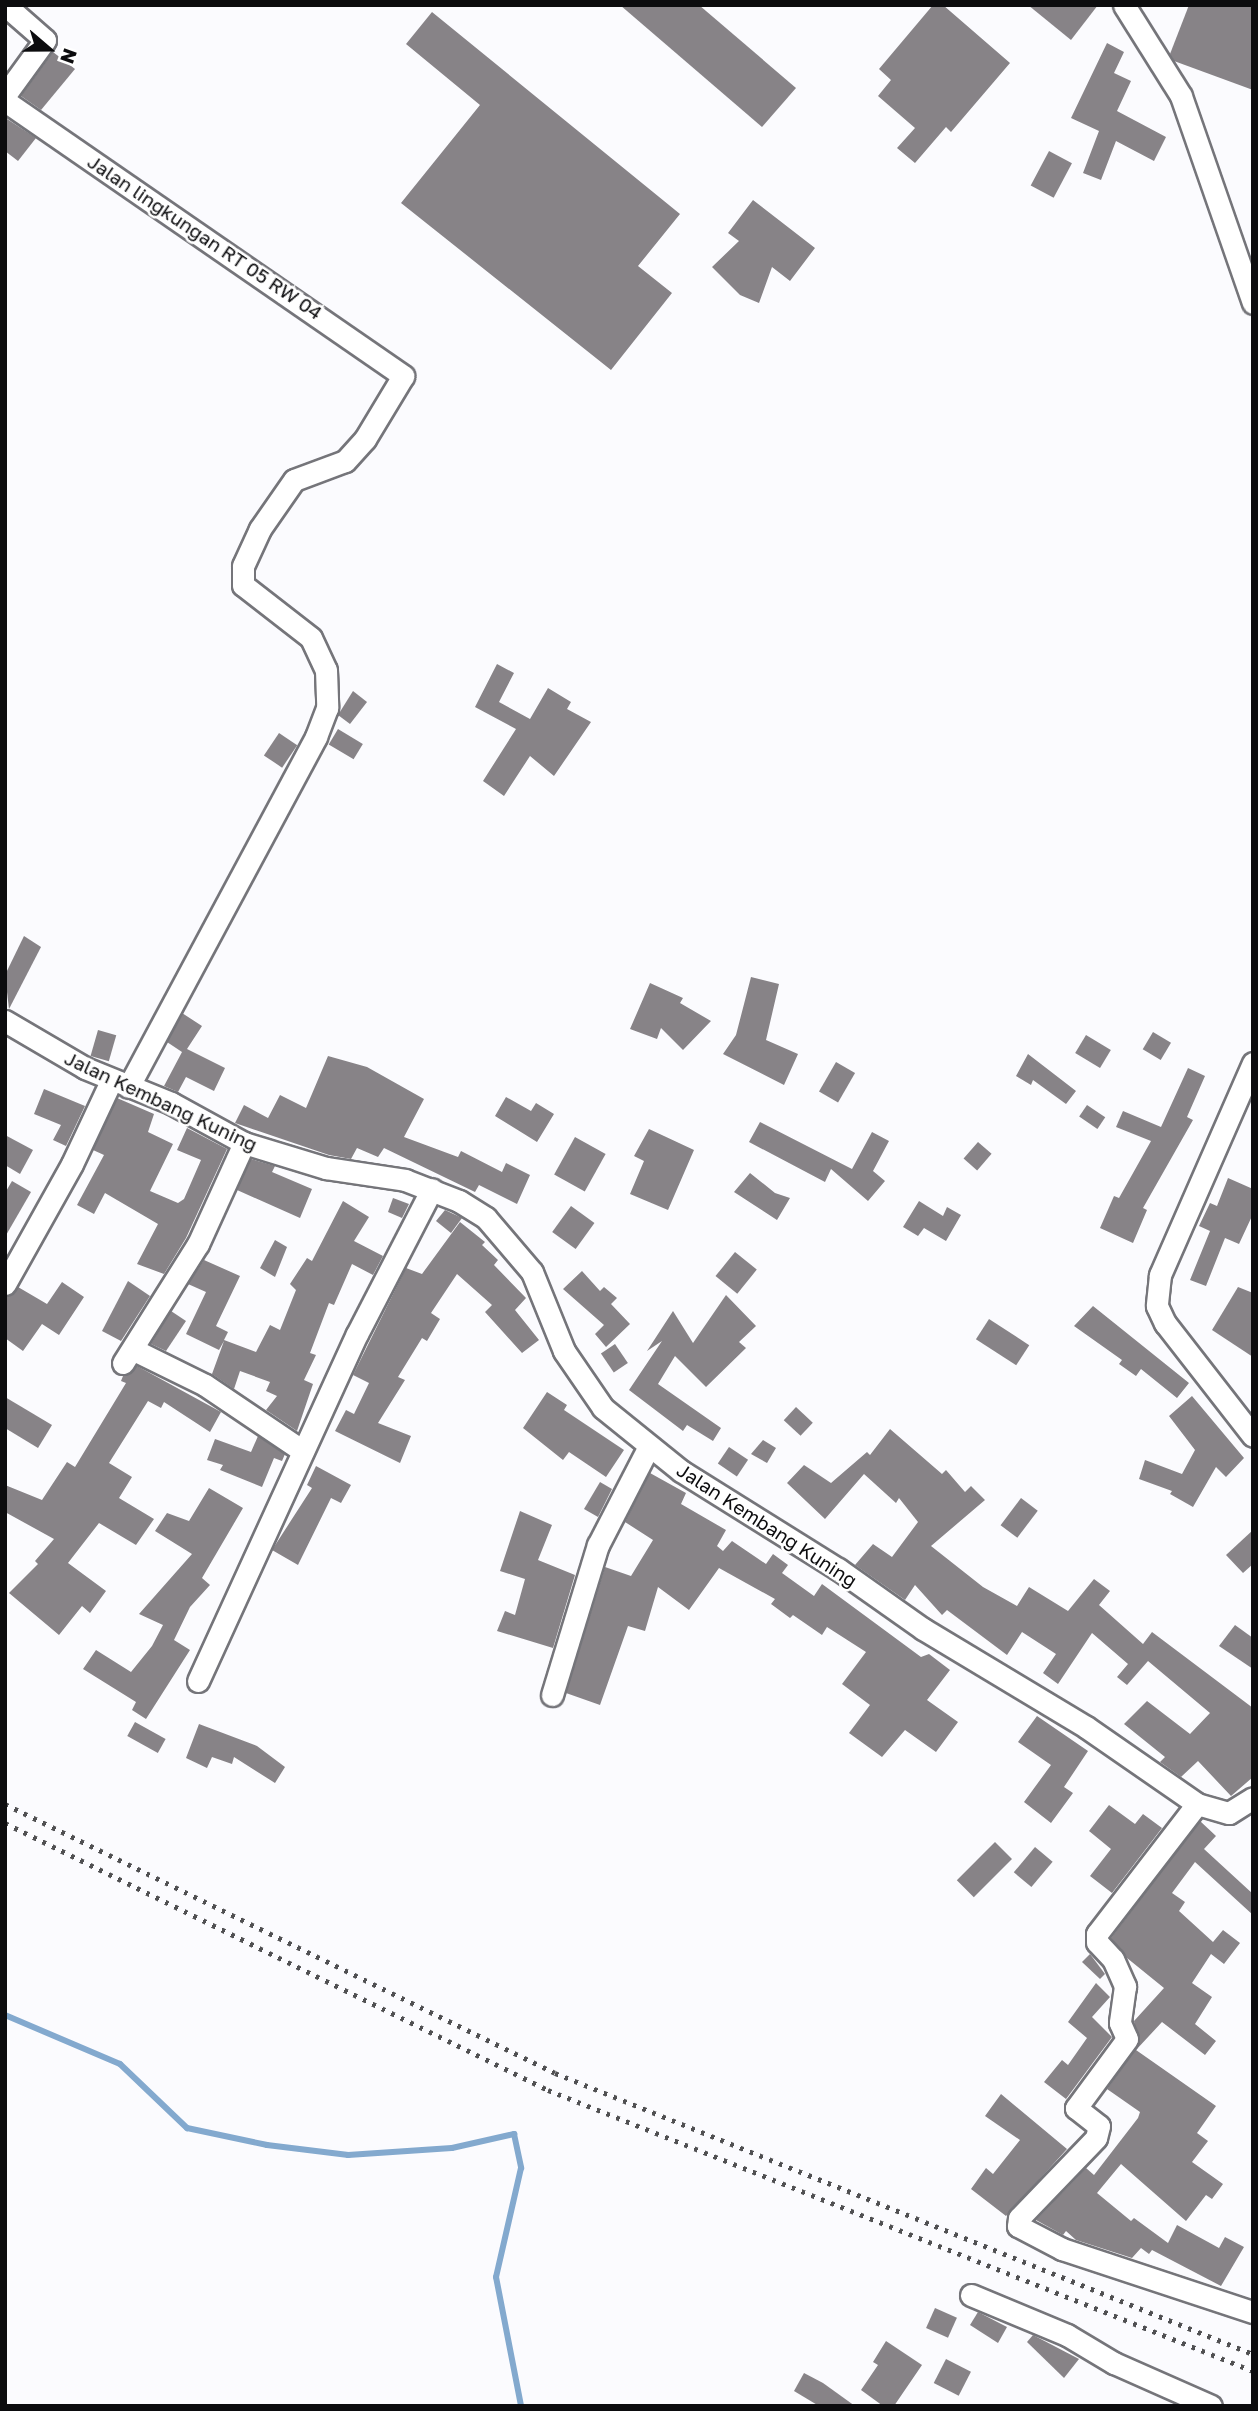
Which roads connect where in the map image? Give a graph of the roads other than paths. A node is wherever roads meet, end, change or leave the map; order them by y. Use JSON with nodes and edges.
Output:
{"nodes":[{"id":1,"x":5,"y":5,"type":"edge"},
{"id":2,"x":1124,"y":5,"type":"edge"},
{"id":3,"x":5,"y":95,"type":"edge"},
{"id":4,"x":5,"y":101,"type":"edge"},
{"id":5,"x":1253,"y":303,"type":"edge"},
{"id":6,"x":5,"y":1021,"type":"edge"},
{"id":7,"x":1253,"y":1063,"type":"edge"},
{"id":8,"x":120,"y":1084,"type":"junction"},
{"id":9,"x":244,"y":1143,"type":"junction"},
{"id":10,"x":432,"y":1189,"type":"junction"},
{"id":11,"x":5,"y":1284,"type":"edge"},
{"id":12,"x":1253,"y":1436,"type":"edge"},
{"id":13,"x":649,"y":1446,"type":"junction"},
{"id":14,"x":303,"y":1451,"type":"junction"},
{"id":15,"x":198,"y":1681,"type":"dead end"},
{"id":16,"x":552,"y":1695,"type":"dead end"},
{"id":17,"x":1253,"y":1798,"type":"edge"},
{"id":18,"x":1197,"y":1804,"type":"junction"},
{"id":19,"x":971,"y":2295,"type":"dead end"},
{"id":20,"x":1253,"y":2312,"type":"edge"},
{"id":21,"x":1211,"y":2406,"type":"edge"}],
"edges":[{"from":1,"to":3,"type":"street"},
{"from":2,"to":5,"type":"street"},
{"from":4,"to":8,"type":"street","name":"Jalan lingkungan RT 05 RW 04"},
{"from":6,"to":8,"type":"street","name":"Jalan Kembang Kuning"},
{"from":7,"to":12,"type":"street"},
{"from":8,"to":9,"type":"street","name":"Jalan Kembang Kuning"},
{"from":8,"to":11,"type":"street"},
{"from":9,"to":10,"type":"street","name":"Jalan Kembang Kuning"},
{"from":9,"to":14,"type":"street"},
{"from":10,"to":13,"type":"street","name":"Jalan Kembang Kuning"},
{"from":10,"to":14,"type":"street"},
{"from":13,"to":16,"type":"street"},
{"from":13,"to":18,"type":"street","name":"Jalan Kembang Kuning"},
{"from":14,"to":15,"type":"street"},
{"from":17,"to":18,"type":"street","name":"Jalan Kembang Kuning"},
{"from":18,"to":20,"type":"street"},
{"from":19,"to":21,"type":"street"}]}
